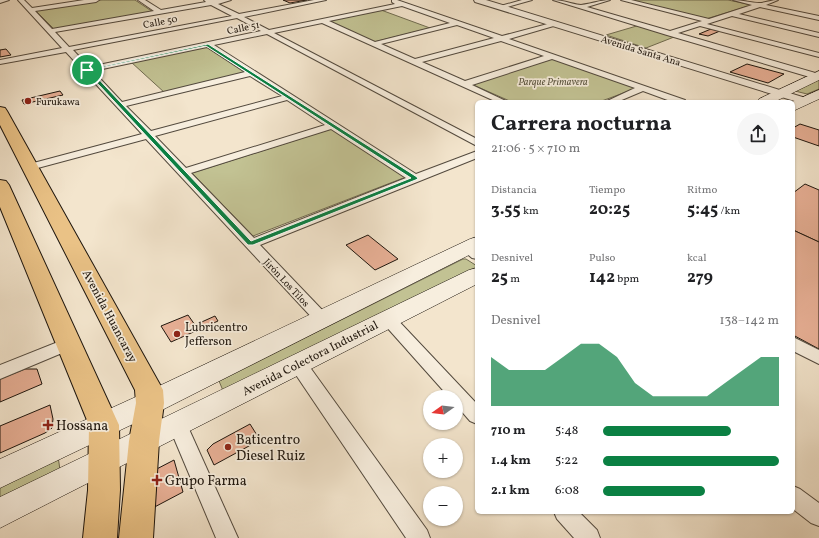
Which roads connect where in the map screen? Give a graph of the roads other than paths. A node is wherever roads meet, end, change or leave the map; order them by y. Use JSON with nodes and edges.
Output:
{"nodes":[{"id":1,"x":6,"y":0,"type":"edge"},
{"id":2,"x":21,"y":0,"type":"edge"},
{"id":3,"x":96,"y":0,"type":"edge"},
{"id":4,"x":141,"y":0,"type":"edge"},
{"id":5,"x":228,"y":0,"type":"edge"},
{"id":6,"x":323,"y":0,"type":"edge"},
{"id":7,"x":392,"y":0,"type":"edge"},
{"id":8,"x":529,"y":0,"type":"edge"},
{"id":9,"x":556,"y":0,"type":"edge"},
{"id":10,"x":607,"y":0,"type":"edge"},
{"id":11,"x":624,"y":0,"type":"edge"},
{"id":12,"x":736,"y":0,"type":"edge"},
{"id":13,"x":775,"y":0,"type":"edge"},
{"id":14,"x":0,"y":1,"type":"edge"},
{"id":15,"x":209,"y":1,"type":"edge"},
{"id":16,"x":474,"y":1,"type":"edge"},
{"id":17,"x":402,"y":4,"type":"junction"},
{"id":18,"x":759,"y":5,"type":"junction"},
{"id":19,"x":500,"y":7,"type":"junction"},
{"id":20,"x":581,"y":7,"type":"junction"},
{"id":21,"x":31,"y":10,"type":"junction"},
{"id":22,"x":160,"y":12,"type":"junction"},
{"id":23,"x":731,"y":14,"type":"junction"},
{"id":24,"x":238,"y":16,"type":"junction"},
{"id":25,"x":817,"y":17,"type":"edge"},
{"id":26,"x":323,"y":21,"type":"junction"},
{"id":27,"x":708,"y":22,"type":"junction"},
{"id":28,"x":458,"y":23,"type":"junction"},
{"id":29,"x":700,"y":24,"type":"junction"},
{"id":30,"x":551,"y":25,"type":"junction"},
{"id":31,"x":50,"y":31,"type":"junction"},
{"id":32,"x":267,"y":32,"type":"junction"},
{"id":33,"x":669,"y":34,"type":"junction"},
{"id":34,"x":819,"y":35,"type":"edge"},
{"id":35,"x":502,"y":38,"type":"junction"},
{"id":36,"x":207,"y":44,"type":"junction"},
{"id":37,"x":374,"y":44,"type":"junction"},
{"id":38,"x":67,"y":49,"type":"junction"},
{"id":39,"x":819,"y":54,"type":"edge"},
{"id":40,"x":553,"y":56,"type":"junction"},
{"id":41,"x":0,"y":62,"type":"edge"},
{"id":42,"x":415,"y":62,"type":"junction"},
{"id":43,"x":87,"y":70,"type":"junction"},
{"id":44,"x":252,"y":73,"type":"junction"},
{"id":45,"x":818,"y":76,"type":"edge"},
{"id":46,"x":465,"y":84,"type":"junction"},
{"id":47,"x":643,"y":88,"type":"junction"},
{"id":48,"x":819,"y":94,"type":"edge"},
{"id":49,"x":289,"y":97,"type":"junction"},
{"id":50,"x":500,"y":100,"type":"edge"},
{"id":51,"x":614,"y":100,"type":"edge"},
{"id":52,"x":676,"y":100,"type":"edge"},
{"id":53,"x":781,"y":100,"type":"edge"},
{"id":54,"x":789,"y":100,"type":"edge"},
{"id":55,"x":795,"y":100,"type":"edge"},
{"id":56,"x":120,"y":105,"type":"junction"},
{"id":57,"x":3,"y":122,"type":"edge"},
{"id":58,"x":333,"y":125,"type":"junction"},
{"id":59,"x":149,"y":135,"type":"junction"},
{"id":60,"x":475,"y":143,"type":"edge"},
{"id":61,"x":475,"y":155,"type":"edge"},
{"id":62,"x":30,"y":167,"type":"junction"},
{"id":63,"x":183,"y":172,"type":"junction"},
{"id":64,"x":415,"y":179,"type":"junction"},
{"id":65,"x":0,"y":185,"type":"edge"},
{"id":66,"x":250,"y":244,"type":"junction"},
{"id":67,"x":474,"y":249,"type":"edge"},
{"id":68,"x":475,"y":276,"type":"edge"},
{"id":69,"x":322,"y":319,"type":"junction"},
{"id":70,"x":388,"y":319,"type":"junction"},
{"id":71,"x":68,"y":344,"type":"junction"},
{"id":72,"x":795,"y":344,"type":"edge"},
{"id":73,"x":819,"y":358,"type":"edge"},
{"id":74,"x":298,"y":364,"type":"junction"},
{"id":75,"x":0,"y":372,"type":"edge"},
{"id":76,"x":150,"y":403,"type":"junction"},
{"id":77,"x":475,"y":414,"type":"edge"},
{"id":78,"x":177,"y":424,"type":"junction"},
{"id":79,"x":104,"y":425,"type":"junction"},
{"id":80,"x":144,"y":441,"type":"junction"},
{"id":81,"x":105,"y":461,"type":"junction"},
{"id":82,"x":0,"y":474,"type":"edge"},
{"id":83,"x":795,"y":498,"type":"edge"},
{"id":84,"x":0,"y":513,"type":"edge"},
{"id":85,"x":567,"y":514,"type":"edge"},
{"id":86,"x":819,"y":516,"type":"edge"},
{"id":87,"x":100,"y":538,"type":"edge"},
{"id":88,"x":136,"y":538,"type":"edge"},
{"id":89,"x":227,"y":538,"type":"edge"},
{"id":90,"x":419,"y":538,"type":"edge"},
{"id":91,"x":589,"y":538,"type":"edge"}],
"edges":[{"from":1,"to":14,"type":"street"},
{"from":2,"to":21,"type":"street","name":"Jirón Los Tilos"},
{"from":3,"to":21,"type":"street"},
{"from":4,"to":22,"type":"street"},
{"from":5,"to":15,"type":"street"},
{"from":6,"to":24,"type":"street","name":"Calle 50"},
{"from":7,"to":17,"type":"street"},
{"from":8,"to":19,"type":"street"},
{"from":9,"to":20,"type":"street"},
{"from":10,"to":20,"type":"street"},
{"from":11,"to":27,"type":"street"},
{"from":12,"to":18,"type":"street"},
{"from":13,"to":18,"type":"street"},
{"from":15,"to":22,"type":"street"},
{"from":15,"to":24,"type":"street"},
{"from":16,"to":19,"type":"street","name":"Avenida Santa Ana"},
{"from":16,"to":30,"type":"street","name":"Avenida Santa Ana"},
{"from":17,"to":26,"type":"street","name":"Calle 51"},
{"from":17,"to":28,"type":"street"},
{"from":18,"to":23,"type":"street"},
{"from":18,"to":25,"type":"street"},
{"from":19,"to":30,"type":"street","name":"Avenida Santa Ana"},
{"from":20,"to":33,"type":"street"},
{"from":21,"to":31,"type":"street","name":"Jirón Los Tilos"},
{"from":22,"to":31,"type":"street"},
{"from":23,"to":27,"type":"street"},
{"from":23,"to":34,"type":"street"},
{"from":24,"to":32,"type":"street"},
{"from":24,"to":38,"type":"street","name":"Calle 50"},
{"from":26,"to":32,"type":"street","name":"Calle 51"},
{"from":26,"to":37,"type":"street"},
{"from":27,"to":29,"type":"street"},
{"from":28,"to":35,"type":"street"},
{"from":28,"to":37,"type":"street"},
{"from":29,"to":33,"type":"street"},
{"from":29,"to":39,"type":"street"},
{"from":30,"to":35,"type":"street"},
{"from":30,"to":53,"type":"street","name":"Avenida Santa Ana"},
{"from":31,"to":38,"type":"street","name":"Jirón Los Tilos"},
{"from":32,"to":36,"type":"street","name":"Calle 51"},
{"from":32,"to":60,"type":"street"},
{"from":33,"to":45,"type":"street"},
{"from":35,"to":40,"type":"street"},
{"from":35,"to":42,"type":"street"},
{"from":36,"to":43,"type":"street","name":"Calle 51"},
{"from":36,"to":44,"type":"street"},
{"from":37,"to":42,"type":"street"},
{"from":38,"to":41,"type":"street","name":"Calle 50"},
{"from":38,"to":43,"type":"street","name":"Jirón Los Tilos"},
{"from":40,"to":46,"type":"street"},
{"from":40,"to":47,"type":"street"},
{"from":42,"to":46,"type":"street"},
{"from":43,"to":56,"type":"street","name":"Jirón Los Tilos"},
{"from":44,"to":49,"type":"street"},
{"from":44,"to":56,"type":"street"},
{"from":45,"to":54,"type":"main road"},
{"from":46,"to":50,"type":"street"},
{"from":47,"to":51,"type":"street"},
{"from":47,"to":52,"type":"street"},
{"from":48,"to":55,"type":"main road"},
{"from":49,"to":58,"type":"street"},
{"from":49,"to":59,"type":"street"},
{"from":56,"to":59,"type":"street","name":"Jirón Los Tilos"},
{"from":57,"to":62,"type":"main road","name":"Avenida Huancaray"},
{"from":58,"to":63,"type":"street"},
{"from":58,"to":64,"type":"street"},
{"from":59,"to":62,"type":"street"},
{"from":59,"to":63,"type":"street","name":"Jirón Los Tilos"},
{"from":61,"to":64,"type":"street"},
{"from":62,"to":76,"type":"main road","name":"Avenida Huancaray"},
{"from":63,"to":66,"type":"street","name":"Jirón Los Tilos"},
{"from":64,"to":66,"type":"street"},
{"from":65,"to":71,"type":"main road"},
{"from":66,"to":69,"type":"street","name":"Jirón Los Tilos"},
{"from":67,"to":69,"type":"main road"},
{"from":68,"to":70,"type":"main road","name":"Avenida Colectora Industrial"},
{"from":69,"to":76,"type":"main road"},
{"from":70,"to":74,"type":"main road","name":"Avenida Colectora Industrial"},
{"from":70,"to":77,"type":"street"},
{"from":71,"to":75,"type":"street"},
{"from":71,"to":79,"type":"main road"},
{"from":72,"to":73,"type":"street"},
{"from":74,"to":78,"type":"main road","name":"Avenida Colectora Industrial"},
{"from":74,"to":90,"type":"street"},
{"from":76,"to":79,"type":"main road"},
{"from":76,"to":80,"type":"main road","name":"Avenida Huancaray"},
{"from":78,"to":80,"type":"main road","name":"Avenida Colectora Industrial"},
{"from":78,"to":89,"type":"street"},
{"from":79,"to":81,"type":"main road"},
{"from":79,"to":82,"type":"main road"},
{"from":80,"to":81,"type":"main road","name":"Avenida Colectora Industrial"},
{"from":80,"to":88,"type":"main road","name":"Avenida Huancaray"},
{"from":81,"to":84,"type":"main road","name":"Avenida Colectora Industrial"},
{"from":81,"to":87,"type":"main road"},
{"from":83,"to":86,"type":"street"},
{"from":85,"to":91,"type":"street"}]}
